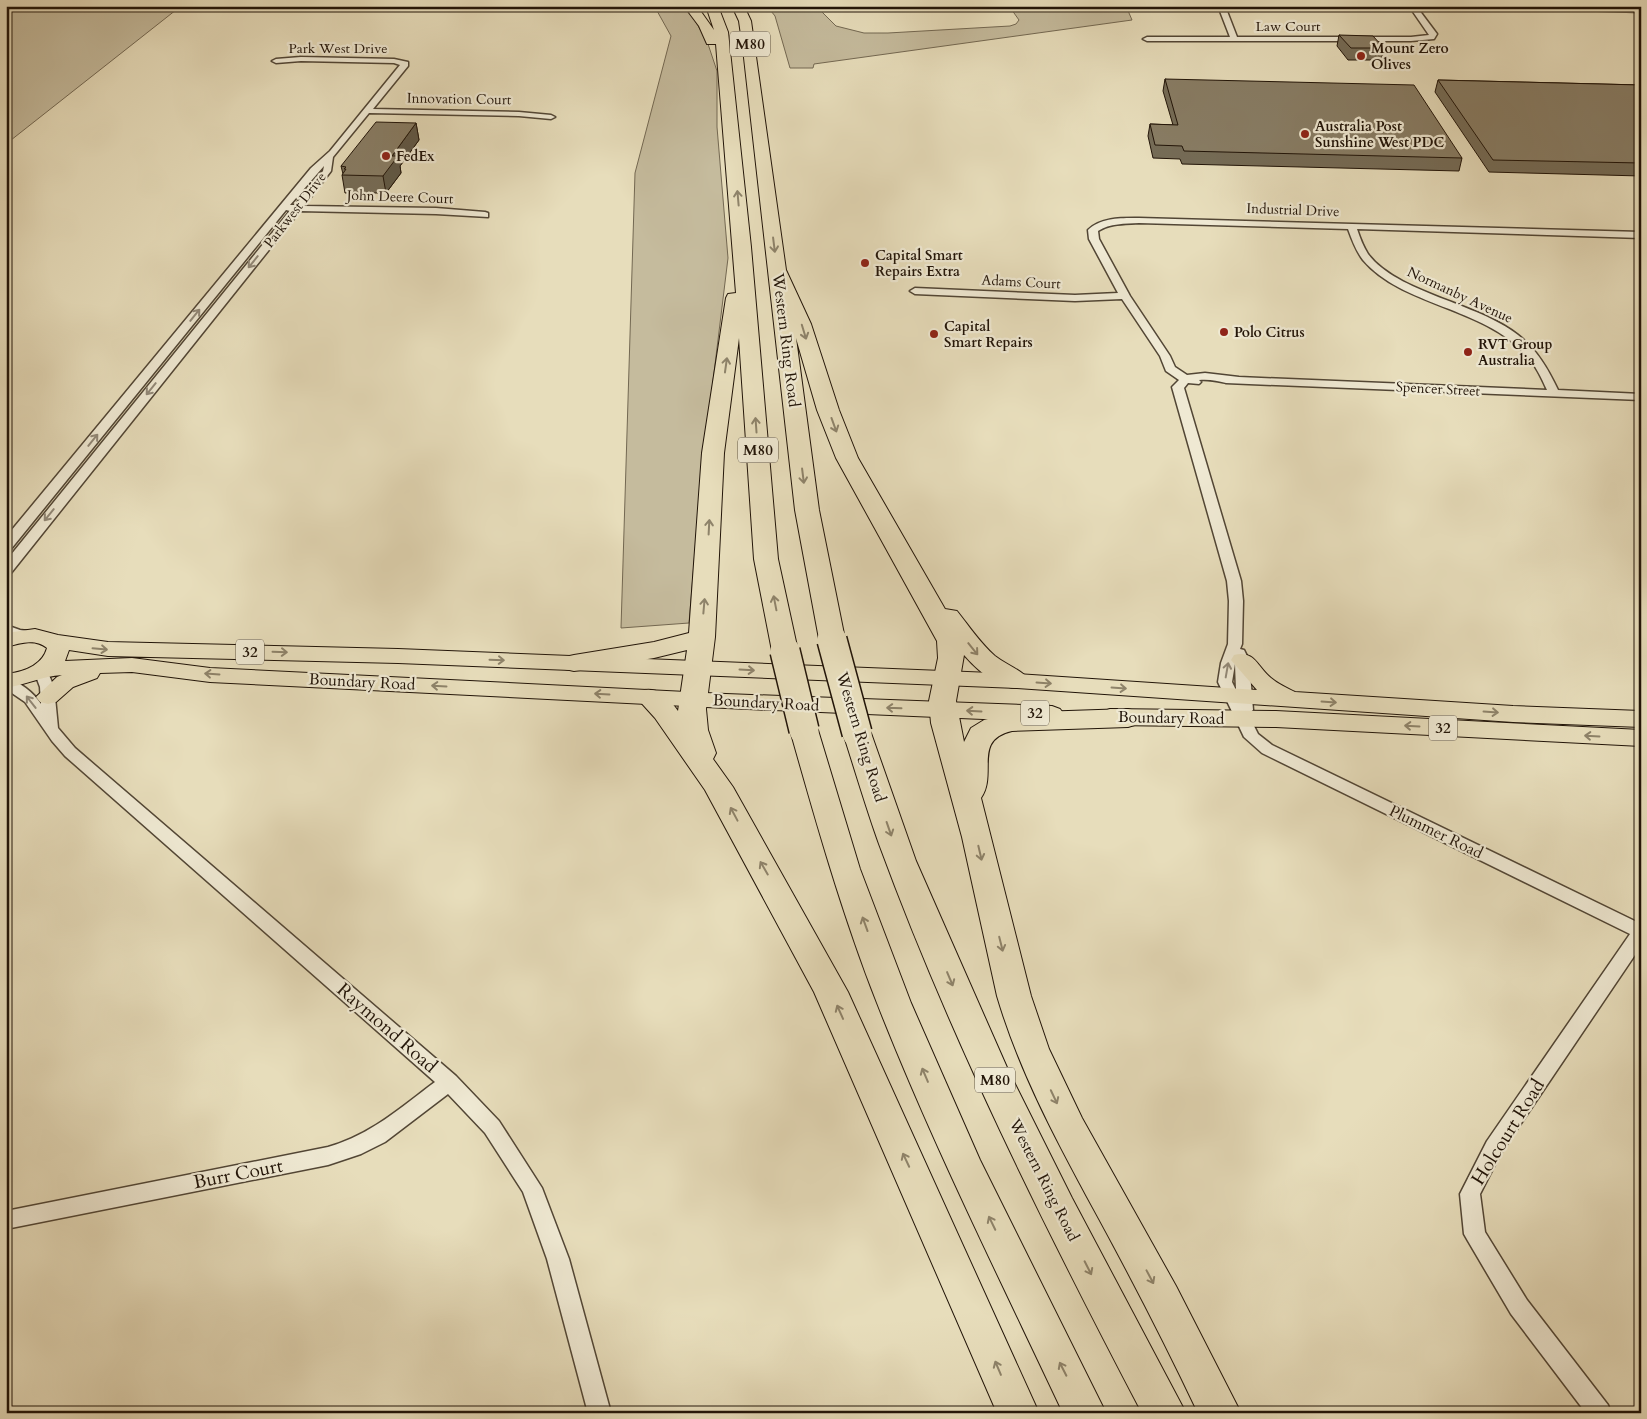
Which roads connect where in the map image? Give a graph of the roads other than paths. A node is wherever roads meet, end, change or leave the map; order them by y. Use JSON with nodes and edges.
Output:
{"nodes":[{"id":1,"x":690,"y":6,"type":"edge"},
{"id":2,"x":712,"y":6,"type":"edge"},
{"id":3,"x":738,"y":6,"type":"edge"},
{"id":4,"x":750,"y":6,"type":"edge"},
{"id":5,"x":1221,"y":6,"type":"edge"},
{"id":6,"x":1412,"y":6,"type":"edge"},
{"id":7,"x":1546,"y":6,"type":"edge"},
{"id":8,"x":1578,"y":6,"type":"edge"},
{"id":9,"x":1552,"y":7,"type":"edge"},
{"id":10,"x":1640,"y":8,"type":"edge"},
{"id":11,"x":1147,"y":39,"type":"dead end"},
{"id":12,"x":1234,"y":39,"type":"junction"},
{"id":13,"x":276,"y":61,"type":"dead end"},
{"id":14,"x":725,"y":72,"type":"junction"},
{"id":15,"x":755,"y":84,"type":"junction"},
{"id":16,"x":367,"y":111,"type":"junction"},
{"id":17,"x":551,"y":117,"type":"dead end"},
{"id":18,"x":332,"y":153,"type":"junction"},
{"id":19,"x":283,"y":207,"type":"junction"},
{"id":20,"x":297,"y":208,"type":"junction"},
{"id":21,"x":485,"y":215,"type":"dead end"},
{"id":22,"x":1351,"y":226,"type":"junction"},
{"id":23,"x":1641,"y":234,"type":"edge"},
{"id":24,"x":742,"y":247,"type":"junction"},
{"id":25,"x":778,"y":271,"type":"junction"},
{"id":26,"x":915,"y":290,"type":"dead end"},
{"id":27,"x":1126,"y":296,"type":"junction"},
{"id":28,"x":1193,"y":380,"type":"junction"},
{"id":29,"x":1554,"y":393,"type":"junction"},
{"id":30,"x":1641,"y":397,"type":"edge"},
{"id":31,"x":70,"y":469,"type":"junction"},
{"id":32,"x":86,"y":469,"type":"junction"},
{"id":33,"x":893,"y":539,"type":"junction"},
{"id":34,"x":6,"y":546,"type":"edge"},
{"id":35,"x":6,"y":570,"type":"edge"},
{"id":36,"x":6,"y":629,"type":"edge"},
{"id":37,"x":702,"y":637,"type":"junction"},
{"id":38,"x":42,"y":638,"type":"junction"},
{"id":39,"x":6,"y":640,"type":"edge"},
{"id":40,"x":1239,"y":652,"type":"junction"},
{"id":41,"x":574,"y":663,"type":"junction"},
{"id":42,"x":132,"y":665,"type":"junction"},
{"id":43,"x":698,"y":667,"type":"junction"},
{"id":44,"x":42,"y":670,"type":"junction"},
{"id":45,"x":945,"y":678,"type":"junction"},
{"id":46,"x":6,"y":681,"type":"edge"},
{"id":47,"x":1017,"y":681,"type":"junction"},
{"id":48,"x":48,"y":697,"type":"junction"},
{"id":49,"x":650,"y":697,"type":"junction"},
{"id":50,"x":693,"y":699,"type":"junction"},
{"id":51,"x":1298,"y":700,"type":"junction"},
{"id":52,"x":1240,"y":704,"type":"junction"},
{"id":53,"x":943,"y":709,"type":"junction"},
{"id":54,"x":1128,"y":718,"type":"junction"},
{"id":55,"x":1641,"y":719,"type":"edge"},
{"id":56,"x":50,"y":726,"type":"junction"},
{"id":57,"x":1641,"y":738,"type":"edge"},
{"id":58,"x":718,"y":787,"type":"junction"},
{"id":59,"x":970,"y":810,"type":"junction"},
{"id":60,"x":1641,"y":932,"type":"edge"},
{"id":61,"x":450,"y":1082,"type":"junction"},
{"id":62,"x":6,"y":1220,"type":"edge"},
{"id":63,"x":600,"y":1413,"type":"edge"},
{"id":64,"x":1018,"y":1413,"type":"edge"},
{"id":65,"x":1085,"y":1413,"type":"edge"},
{"id":66,"x":1165,"y":1413,"type":"edge"},
{"id":67,"x":1220,"y":1413,"type":"edge"},
{"id":68,"x":1600,"y":1413,"type":"edge"}],
"edges":[{"from":1,"to":14,"type":"highway"},
{"from":2,"to":14,"type":"highway","name":"Western Ring Road","number":"M80"},
{"from":3,"to":15,"type":"highway","name":"Western Ring Road","number":"M80"},
{"from":4,"to":15,"type":"highway"},
{"from":5,"to":12,"type":"street"},
{"from":6,"to":12,"type":"street","name":"Law Court"},
{"from":7,"to":9,"type":"street"},
{"from":8,"to":9,"type":"street"},
{"from":9,"to":10,"type":"street"},
{"from":11,"to":12,"type":"street","name":"Law Court"},
{"from":13,"to":16,"type":"street","name":"Park West Drive"},
{"from":24,"to":14,"type":"highway","name":"Western Ring Road","number":"M80","one_way":true},
{"from":15,"to":25,"type":"highway","name":"Western Ring Road","number":"M80","one_way":true},
{"from":16,"to":17,"type":"street","name":"Innovation Court"},
{"from":16,"to":18,"type":"street","name":"Park West Drive"},
{"from":18,"to":19,"type":"street","name":"Parkwest Drive"},
{"from":18,"to":20,"type":"street","name":"Parkwest Drive"},
{"from":19,"to":20,"type":"street","name":"John Deere Court"},
{"from":31,"to":19,"type":"street","name":"Parkwest Drive","one_way":true},
{"from":20,"to":21,"type":"street","name":"John Deere Court"},
{"from":20,"to":32,"type":"street","name":"Parkwest Drive","one_way":true},
{"from":22,"to":23,"type":"street","name":"Industrial Drive"},
{"from":22,"to":27,"type":"street","name":"Industrial Drive"},
{"from":22,"to":29,"type":"street","name":"Normanby Avenue"},
{"from":37,"to":24,"type":"highway","one_way":true},
{"from":65,"to":24,"type":"highway","name":"Western Ring Road","number":"M80","one_way":true,"bridge":true},
{"from":25,"to":33,"type":"highway","one_way":true},
{"from":25,"to":66,"type":"highway","name":"Western Ring Road","number":"M80","one_way":true,"bridge":true},
{"from":26,"to":27,"type":"street","name":"Adams Court"},
{"from":27,"to":28,"type":"street","name":"Industrial Drive"},
{"from":28,"to":29,"type":"street","name":"Spencer Street"},
{"from":28,"to":40,"type":"street","name":"Spencer Street"},
{"from":29,"to":30,"type":"street","name":"Spencer Street"},
{"from":31,"to":32,"type":"street"},
{"from":31,"to":34,"type":"street","name":"Parkwest Drive"},
{"from":32,"to":35,"type":"street","name":"Parkwest Drive","one_way":true},
{"from":33,"to":45,"type":"highway"},
{"from":33,"to":47,"type":"highway","one_way":true},
{"from":36,"to":38,"type":"street"},
{"from":37,"to":41,"type":"highway"},
{"from":37,"to":43,"type":"highway"},
{"from":38,"to":39,"type":"main road","number":"32"},
{"from":38,"to":41,"type":"main road","name":"Boundary Road","number":"32","one_way":true},
{"from":38,"to":44,"type":"main road"},
{"from":40,"to":51,"type":"main road"},
{"from":40,"to":52,"type":"street","name":"Spencer Street"},
{"from":41,"to":43,"type":"main road","name":"Boundary Road","number":"32"},
{"from":42,"to":44,"type":"main road","name":"Boundary Road","number":"32"},
{"from":42,"to":48,"type":"main road"},
{"from":49,"to":42,"type":"main road","name":"Boundary Road","number":"32","one_way":true},
{"from":43,"to":45,"type":"main road","name":"Boundary Road","number":"32","one_way":true},
{"from":43,"to":50,"type":"highway"},
{"from":44,"to":46,"type":"main road","number":"32"},
{"from":44,"to":48,"type":"street"},
{"from":45,"to":47,"type":"main road","name":"Boundary Road","number":"32"},
{"from":45,"to":53,"type":"highway"},
{"from":56,"to":46,"type":"street","name":"Raymond Road","one_way":true},
{"from":47,"to":52,"type":"main road","name":"Boundary Road","number":"32","one_way":true},
{"from":48,"to":56,"type":"street"},
{"from":49,"to":50,"type":"main road","name":"Boundary Road","number":"32"},
{"from":49,"to":58,"type":"highway"},
{"from":53,"to":50,"type":"main road","name":"Boundary Road","number":"32","one_way":true},
{"from":50,"to":58,"type":"highway"},
{"from":51,"to":52,"type":"main road","name":"Boundary Road","number":"32"},
{"from":51,"to":55,"type":"main road","name":"Boundary Road","number":"32","one_way":true},
{"from":52,"to":54,"type":"main road","name":"Boundary Road","number":"32"},
{"from":57,"to":52,"type":"main road","name":"Boundary Road","number":"32","one_way":true},
{"from":52,"to":60,"type":"street","name":"Plummer Road"},
{"from":54,"to":53,"type":"main road","name":"Boundary Road","number":"32","one_way":true},
{"from":53,"to":59,"type":"highway"},
{"from":54,"to":59,"type":"highway"},
{"from":56,"to":61,"type":"street","name":"Raymond Road"},
{"from":64,"to":58,"type":"highway","one_way":true},
{"from":59,"to":67,"type":"highway","one_way":true},
{"from":60,"to":68,"type":"street","name":"Holcourt Road"},
{"from":61,"to":62,"type":"street","name":"Burr Court"},
{"from":61,"to":63,"type":"street","name":"Raymond Road"}]}
